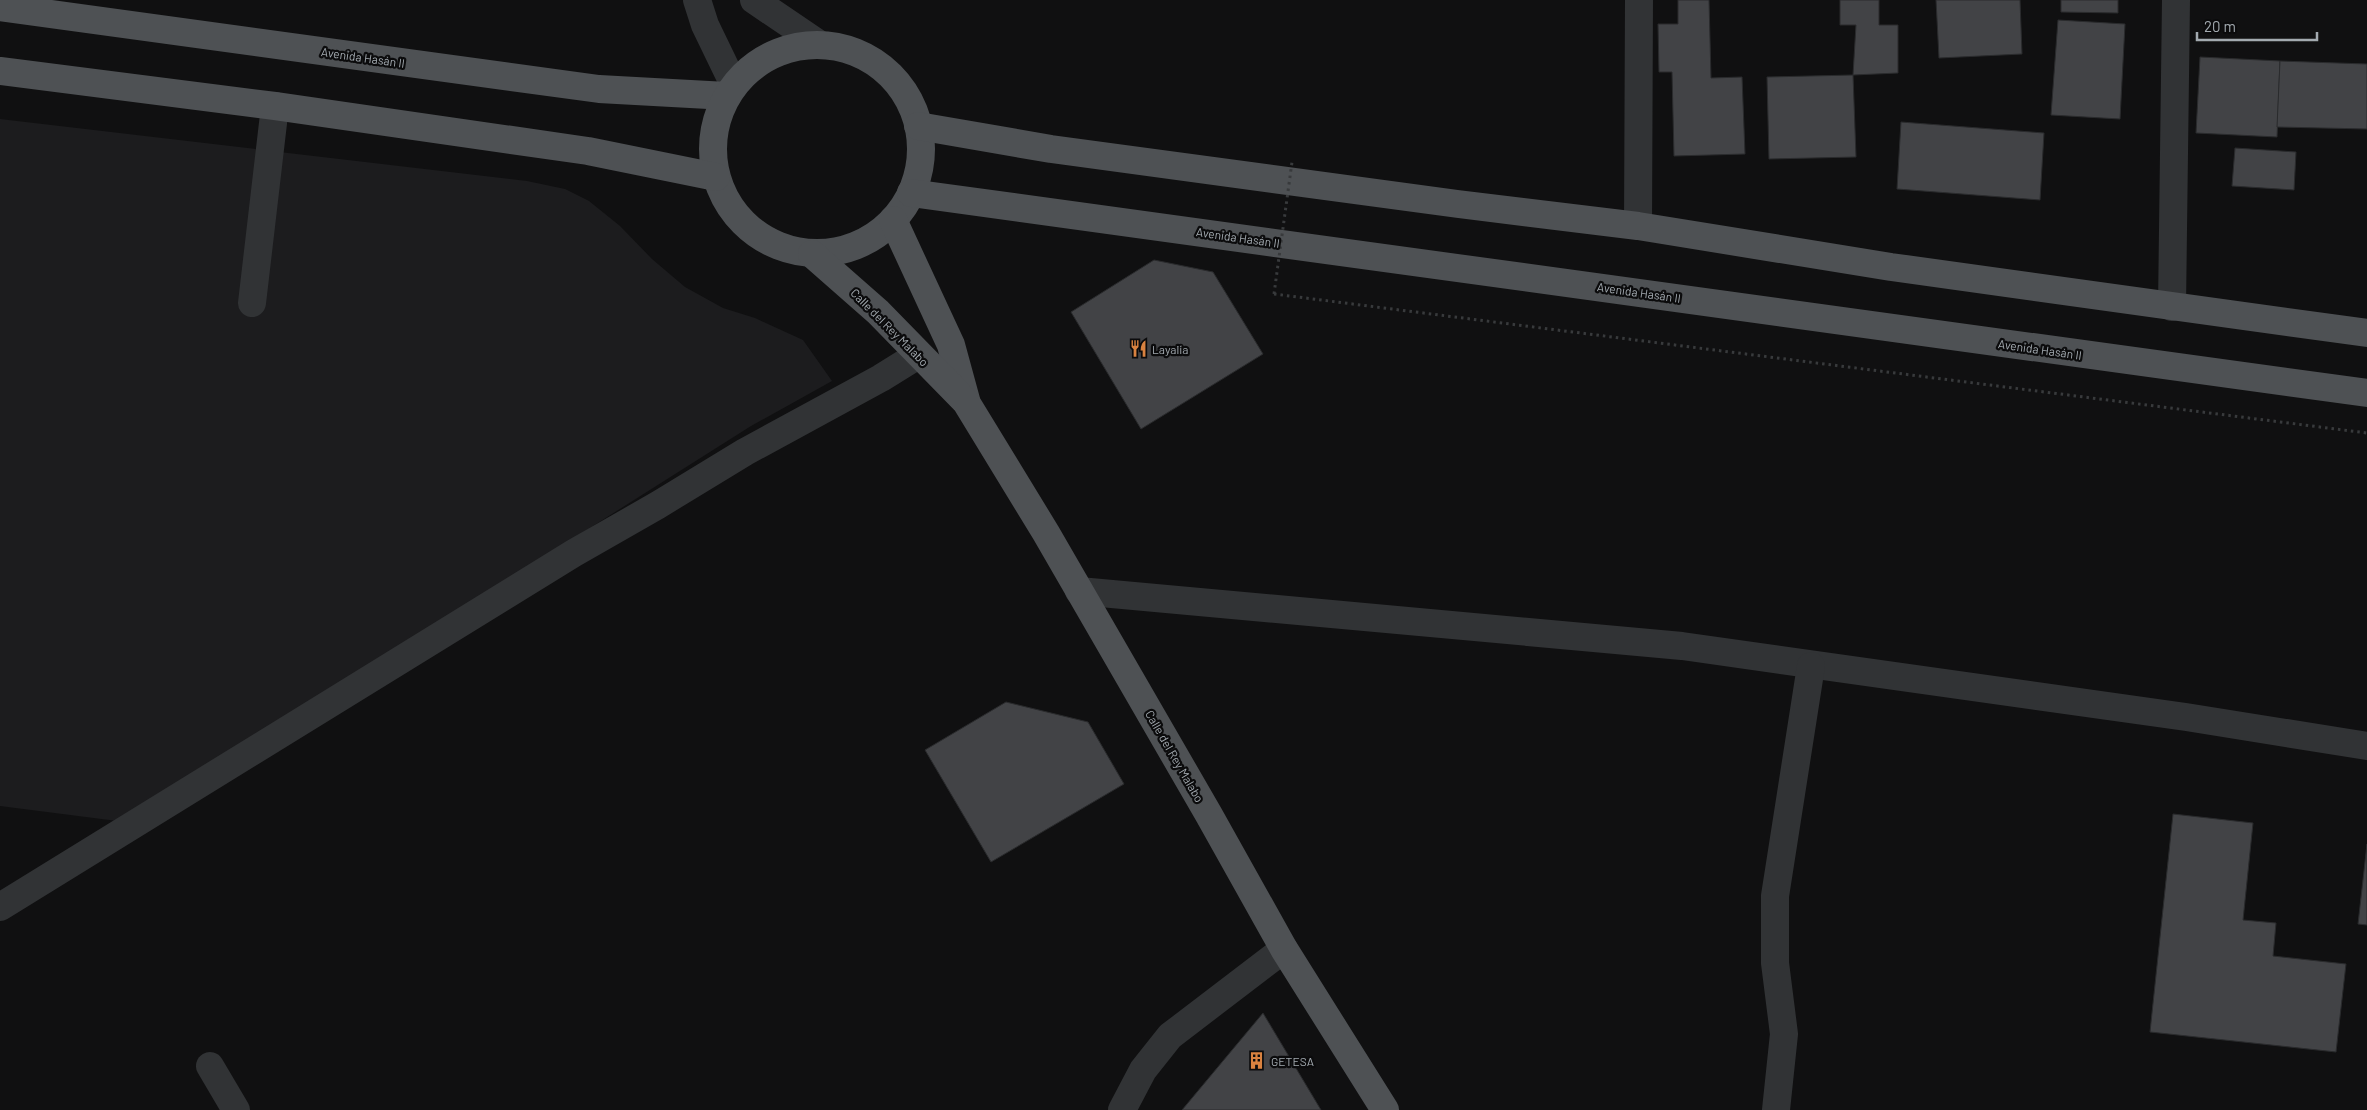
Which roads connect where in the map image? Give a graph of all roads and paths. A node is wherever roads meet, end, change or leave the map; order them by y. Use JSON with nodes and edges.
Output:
{"nodes":[{"id":1,"x":697,"y":0,"type":"edge"},
{"id":2,"x":754,"y":0,"type":"edge"},
{"id":3,"x":1639,"y":0,"type":"edge"},
{"id":4,"x":2176,"y":0,"type":"edge"},
{"id":5,"x":0,"y":7,"type":"edge"},
{"id":6,"x":819,"y":44,"type":"junction"},
{"id":7,"x":0,"y":71,"type":"edge"},
{"id":8,"x":731,"y":91,"type":"junction"},
{"id":9,"x":275,"y":106,"type":"junction"},
{"id":10,"x":918,"y":126,"type":"junction"},
{"id":11,"x":1292,"y":162,"type":"dead end"},
{"id":12,"x":716,"y":177,"type":"junction"},
{"id":13,"x":911,"y":192,"type":"junction"},
{"id":14,"x":893,"y":220,"type":"junction"},
{"id":15,"x":1638,"y":226,"type":"junction"},
{"id":16,"x":812,"y":254,"type":"junction"},
{"id":17,"x":252,"y":304,"type":"dead end"},
{"id":18,"x":2172,"y":307,"type":"junction"},
{"id":19,"x":2367,"y":333,"type":"edge"},
{"id":20,"x":918,"y":355,"type":"junction"},
{"id":21,"x":2367,"y":393,"type":"edge"},
{"id":22,"x":966,"y":402,"type":"junction"},
{"id":23,"x":2367,"y":433,"type":"edge"},
{"id":24,"x":1079,"y":591,"type":"junction"},
{"id":25,"x":1810,"y":666,"type":"junction"},
{"id":26,"x":2367,"y":746,"type":"edge"},
{"id":27,"x":0,"y":907,"type":"edge"},
{"id":28,"x":1284,"y":949,"type":"junction"},
{"id":29,"x":210,"y":1066,"type":"dead end"},
{"id":30,"x":236,"y":1110,"type":"edge"},
{"id":31,"x":1122,"y":1110,"type":"edge"},
{"id":32,"x":1384,"y":1110,"type":"edge"},
{"id":33,"x":1776,"y":1110,"type":"edge"}],
"edges":[{"from":1,"to":8,"type":"street"},
{"from":2,"to":6,"type":"street"},
{"from":3,"to":15,"type":"street"},
{"from":4,"to":18,"type":"street"},
{"from":5,"to":8,"type":"main road","name":"Avenida Hasán II"},
{"from":6,"to":8,"type":"main road"},
{"from":6,"to":10,"type":"main road"},
{"from":7,"to":9,"type":"main road"},
{"from":8,"to":12,"type":"main road"},
{"from":9,"to":12,"type":"main road"},
{"from":9,"to":17,"type":"street"},
{"from":10,"to":13,"type":"main road"},
{"from":10,"to":15,"type":"main road"},
{"from":11,"to":23,"type":"path","bridge":true},
{"from":12,"to":16,"type":"main road"},
{"from":13,"to":14,"type":"main road"},
{"from":13,"to":21,"type":"main road","name":"Avenida Hasán II"},
{"from":14,"to":16,"type":"main road"},
{"from":14,"to":22,"type":"main road","name":"Calle del Rey Malabo"},
{"from":15,"to":18,"type":"main road"},
{"from":16,"to":20,"type":"main road","name":"Calle del Rey Malabo"},
{"from":18,"to":19,"type":"main road"},
{"from":20,"to":22,"type":"main road","name":"Calle del Rey Malabo"},
{"from":20,"to":27,"type":"street"},
{"from":22,"to":24,"type":"main road","name":"Calle del Rey Malabo"},
{"from":24,"to":25,"type":"street"},
{"from":24,"to":28,"type":"main road","name":"Calle del Rey Malabo"},
{"from":25,"to":26,"type":"street"},
{"from":25,"to":33,"type":"street"},
{"from":28,"to":31,"type":"street"},
{"from":28,"to":32,"type":"main road","name":"Calle del Rey Malabo"},
{"from":29,"to":30,"type":"street"}]}
